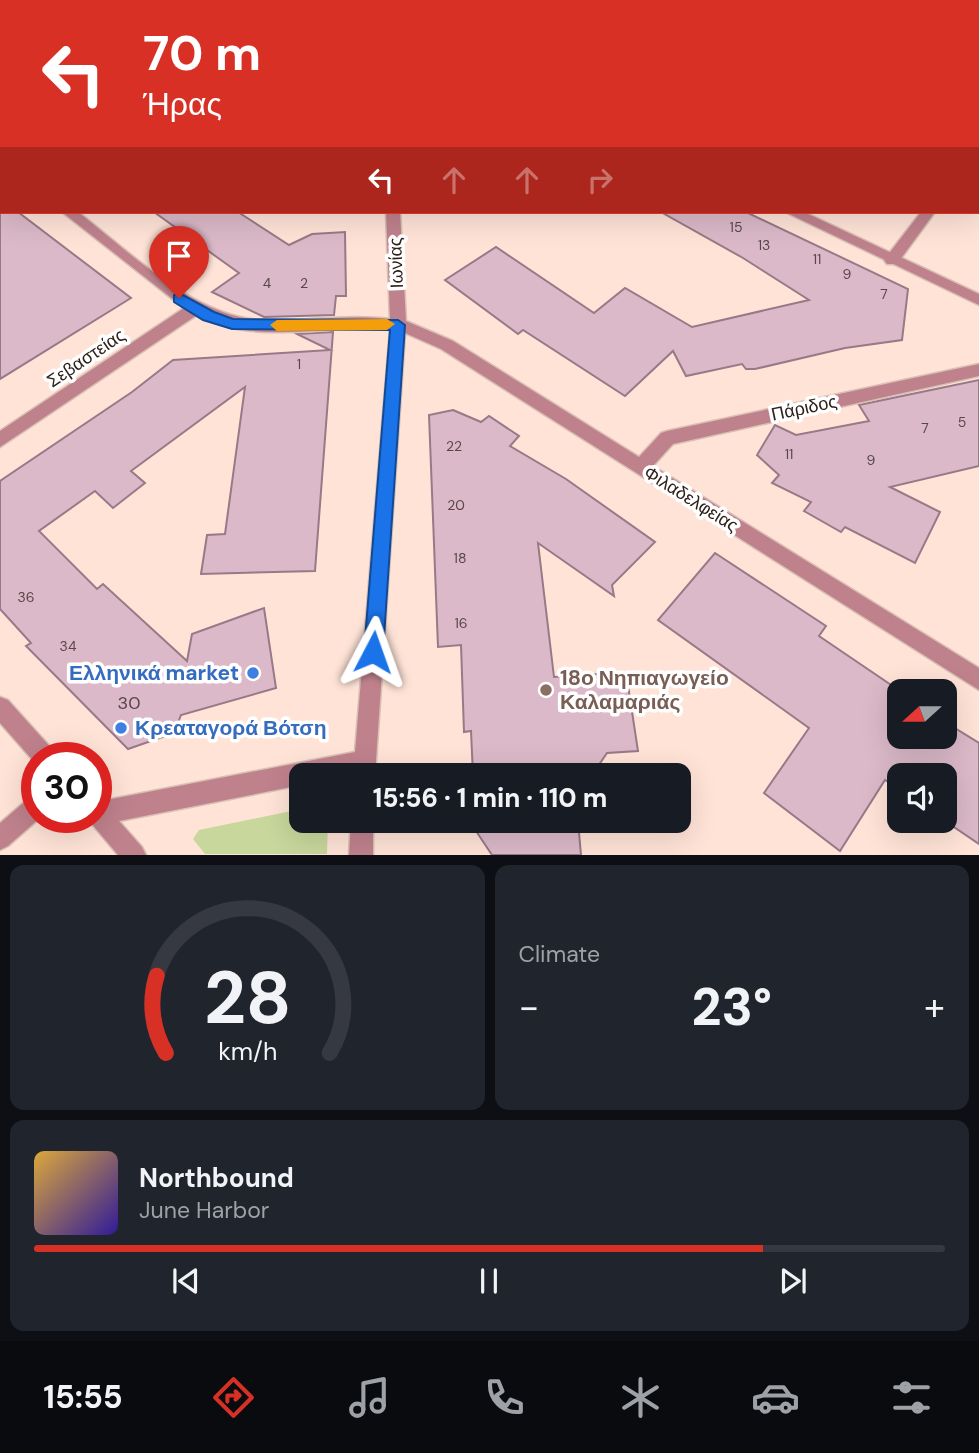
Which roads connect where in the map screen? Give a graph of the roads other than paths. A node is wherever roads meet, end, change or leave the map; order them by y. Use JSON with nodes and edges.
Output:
{"nodes":[{"id":1,"x":72,"y":214,"type":"edge"},
{"id":2,"x":393,"y":214,"type":"edge"},
{"id":3,"x":796,"y":214,"type":"edge"},
{"id":4,"x":926,"y":214,"type":"edge"},
{"id":5,"x":892,"y":260,"type":"junction"},
{"id":6,"x":979,"y":300,"type":"edge"},
{"id":7,"x":194,"y":309,"type":"junction"},
{"id":8,"x":398,"y":325,"type":"junction"},
{"id":9,"x":979,"y":370,"type":"edge"},
{"id":10,"x":0,"y":440,"type":"edge"},
{"id":11,"x":641,"y":467,"type":"junction"},
{"id":12,"x":979,"y":680,"type":"edge"},
{"id":13,"x":0,"y":707,"type":"edge"},
{"id":14,"x":31,"y":742,"type":"edge"},
{"id":15,"x":365,"y":763,"type":"edge"},
{"id":16,"x":289,"y":781,"type":"edge"},
{"id":17,"x":112,"y":811,"type":"edge"},
{"id":18,"x":21,"y":820,"type":"edge"},
{"id":19,"x":112,"y":831,"type":"edge"},
{"id":20,"x":362,"y":833,"type":"edge"},
{"id":21,"x":0,"y":838,"type":"edge"},
{"id":22,"x":134,"y":855,"type":"edge"},
{"id":23,"x":361,"y":855,"type":"edge"}],
"edges":[{"from":1,"to":7,"type":"street"},
{"from":2,"to":8,"type":"street","name":"Ιωνίας"},
{"from":3,"to":5,"type":"street"},
{"from":4,"to":5,"type":"street"},
{"from":5,"to":6,"type":"street"},
{"from":7,"to":8,"type":"street"},
{"from":7,"to":10,"type":"street","name":"Σεβαστείας"},
{"from":8,"to":11,"type":"street","name":"Φιλαδελφείας"},
{"from":8,"to":15,"type":"street","name":"Ιωνίας"},
{"from":9,"to":11,"type":"street","name":"Πάριδος"},
{"from":11,"to":12,"type":"street","name":"Φιλαδελφείας"},
{"from":13,"to":14,"type":"street"},
{"from":16,"to":17,"type":"street"},
{"from":18,"to":21,"type":"street"},
{"from":19,"to":22,"type":"street"},
{"from":20,"to":23,"type":"street"}]}
